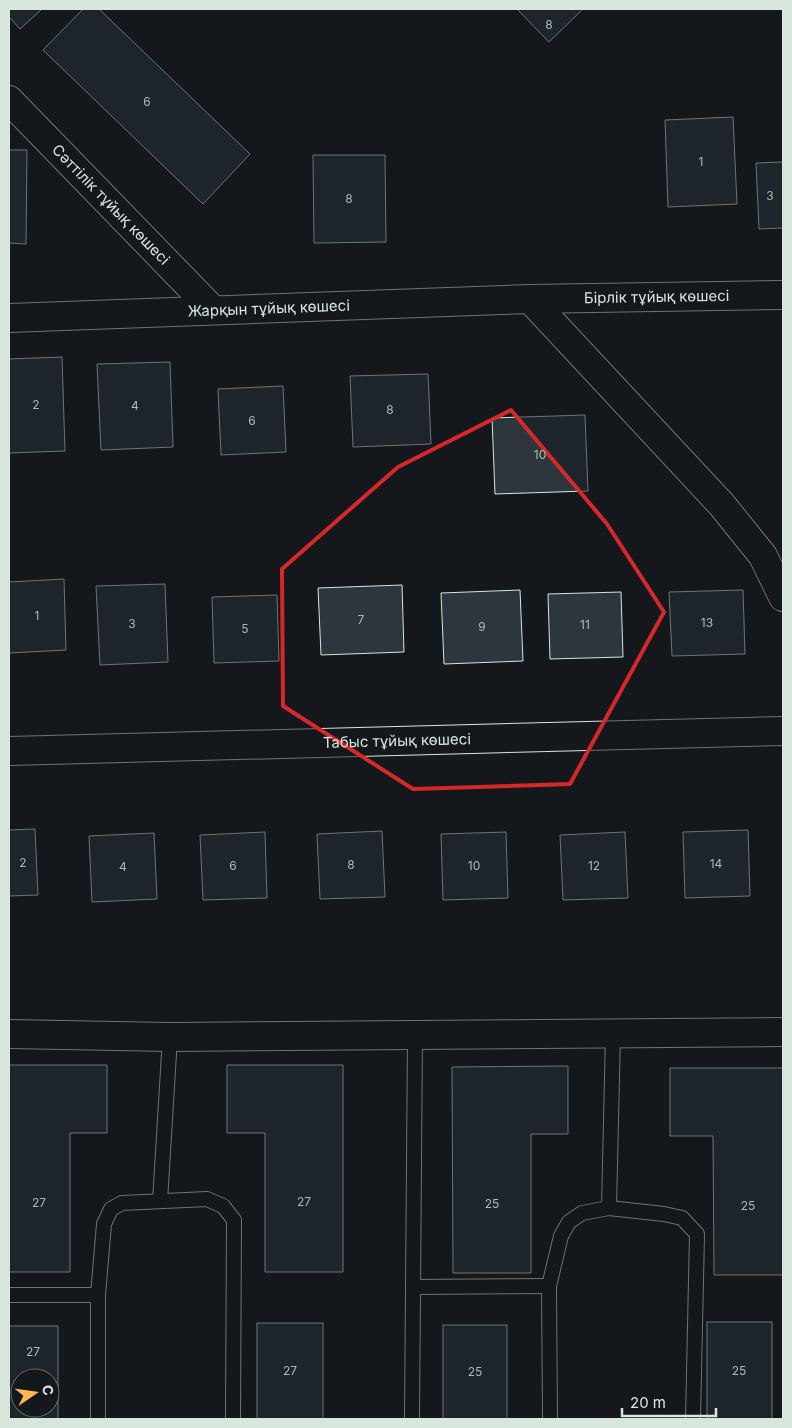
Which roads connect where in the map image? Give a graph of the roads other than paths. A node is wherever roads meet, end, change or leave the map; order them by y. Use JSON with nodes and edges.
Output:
{"nodes":[{"id":1,"x":9,"y":100,"type":"edge"},
{"id":2,"x":783,"y":295,"type":"edge"},
{"id":3,"x":530,"y":299,"type":"junction"},
{"id":4,"x":213,"y":310,"type":"junction"},
{"id":5,"x":9,"y":318,"type":"edge"},
{"id":6,"x":783,"y":598,"type":"edge"},
{"id":7,"x":783,"y":731,"type":"edge"},
{"id":8,"x":9,"y":751,"type":"edge"},
{"id":9,"x":783,"y":1032,"type":"edge"},
{"id":10,"x":9,"y":1034,"type":"edge"},
{"id":11,"x":613,"y":1034,"type":"junction"},
{"id":12,"x":415,"y":1035,"type":"junction"},
{"id":13,"x":170,"y":1037,"type":"junction"},
{"id":14,"x":160,"y":1201,"type":"junction"},
{"id":15,"x":609,"y":1208,"type":"junction"},
{"id":16,"x":549,"y":1286,"type":"junction"},
{"id":17,"x":413,"y":1287,"type":"junction"},
{"id":18,"x":9,"y":1295,"type":"edge"},
{"id":19,"x":98,"y":1295,"type":"junction"},
{"id":20,"x":98,"y":1419,"type":"edge"},
{"id":21,"x":233,"y":1419,"type":"edge"},
{"id":22,"x":412,"y":1419,"type":"edge"},
{"id":23,"x":550,"y":1419,"type":"edge"},
{"id":24,"x":693,"y":1419,"type":"edge"}],
"edges":[{"from":1,"to":4,"type":"street","name":"Сәттілік тұйық көшесі"},
{"from":2,"to":3,"type":"street","name":"Бірлік тұйық көшесі"},
{"from":3,"to":4,"type":"street","name":"Жарқын тұйық көшесі"},
{"from":3,"to":6,"type":"street"},
{"from":4,"to":5,"type":"street","name":"Жарқын тұйық көшесі"},
{"from":7,"to":8,"type":"street","name":"Табыс тұйық көшесі"},
{"from":9,"to":11,"type":"street"},
{"from":10,"to":13,"type":"street"},
{"from":11,"to":12,"type":"street"},
{"from":11,"to":15,"type":"lane"},
{"from":12,"to":13,"type":"street"},
{"from":12,"to":17,"type":"lane"},
{"from":13,"to":14,"type":"lane"},
{"from":14,"to":19,"type":"lane"},
{"from":14,"to":21,"type":"lane"},
{"from":15,"to":16,"type":"lane"},
{"from":15,"to":24,"type":"lane"},
{"from":16,"to":17,"type":"lane"},
{"from":16,"to":23,"type":"lane"},
{"from":17,"to":22,"type":"lane"},
{"from":18,"to":19,"type":"lane"},
{"from":19,"to":20,"type":"lane"}]}
